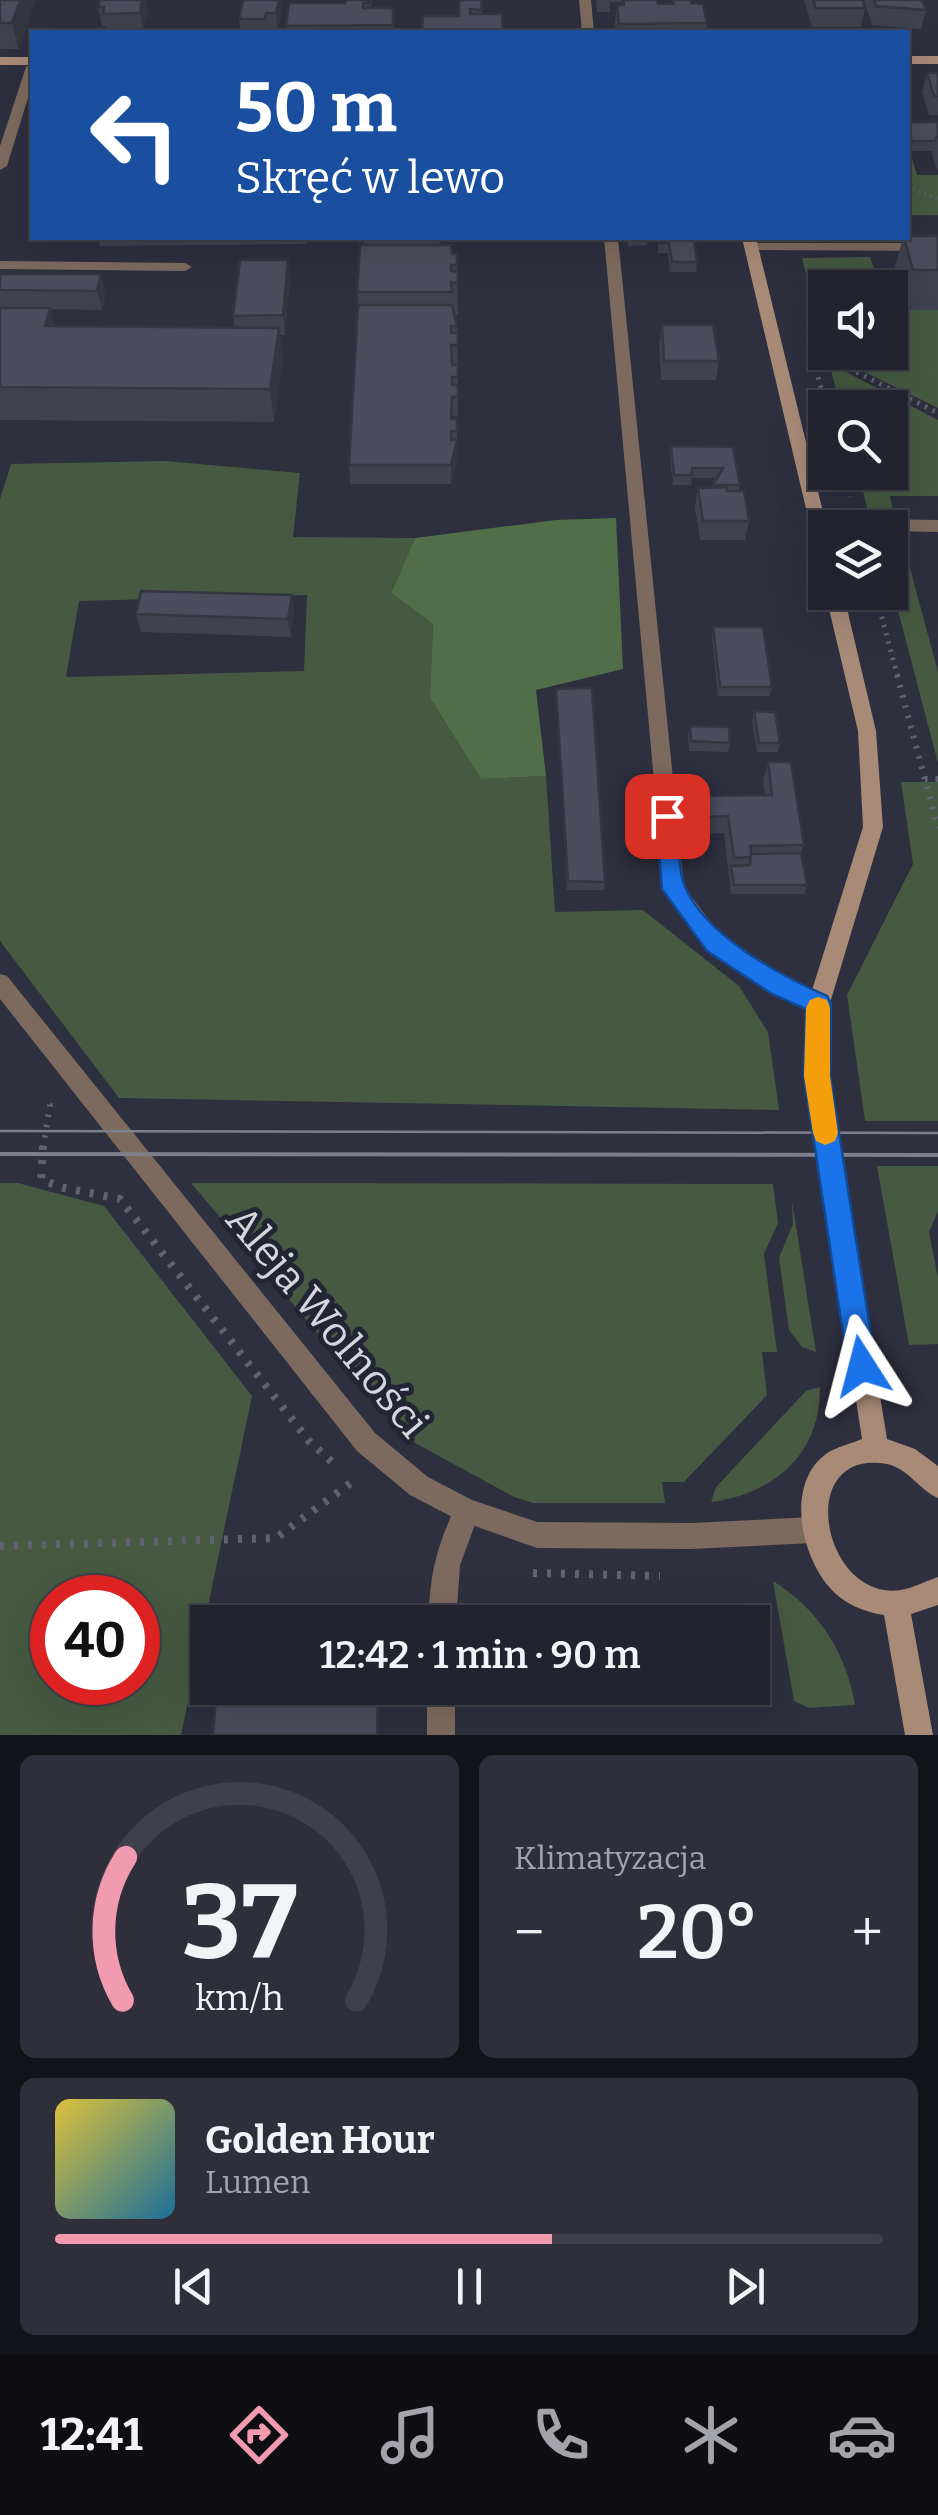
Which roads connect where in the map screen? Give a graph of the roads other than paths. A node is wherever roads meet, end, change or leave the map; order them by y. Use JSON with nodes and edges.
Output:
{"nodes":[{"id":1,"x":585,"y":0,"type":"edge"},
{"id":2,"x":588,"y":30,"type":"edge"},
{"id":3,"x":910,"y":60,"type":"edge"},
{"id":4,"x":938,"y":60,"type":"edge"},
{"id":5,"x":0,"y":61,"type":"edge"},
{"id":6,"x":30,"y":64,"type":"edge"},
{"id":7,"x":30,"y":70,"type":"edge"},
{"id":8,"x":0,"y":166,"type":"edge"},
{"id":9,"x":611,"y":240,"type":"edge"},
{"id":10,"x":750,"y":242,"type":"edge"},
{"id":11,"x":938,"y":248,"type":"edge"},
{"id":12,"x":0,"y":265,"type":"edge"},
{"id":13,"x":185,"y":267,"type":"dead end"},
{"id":14,"x":814,"y":510,"type":"edge"},
{"id":15,"x":908,"y":529,"type":"edge"},
{"id":16,"x":936,"y":531,"type":"edge"},
{"id":17,"x":838,"y":610,"type":"edge"},
{"id":18,"x":0,"y":983,"type":"edge"},
{"id":19,"x":819,"y":1003,"type":"junction"},
{"id":20,"x":876,"y":1449,"type":"junction"},
{"id":21,"x":938,"y":1486,"type":"edge"},
{"id":22,"x":467,"y":1511,"type":"junction"},
{"id":23,"x":814,"y":1530,"type":"junction"},
{"id":24,"x":938,"y":1591,"type":"edge"},
{"id":25,"x":442,"y":1605,"type":"edge"},
{"id":26,"x":896,"y":1606,"type":"junction"},
{"id":27,"x":441,"y":1705,"type":"edge"},
{"id":28,"x":441,"y":1735,"type":"edge"},
{"id":29,"x":919,"y":1735,"type":"edge"}],
"edges":[{"from":1,"to":2,"type":"street"},
{"from":3,"to":4,"type":"street"},
{"from":5,"to":6,"type":"street"},
{"from":7,"to":8,"type":"street"},
{"from":9,"to":19,"type":"street"},
{"from":10,"to":11,"type":"street"},
{"from":10,"to":14,"type":"street"},
{"from":12,"to":13,"type":"street"},
{"from":15,"to":16,"type":"street"},
{"from":17,"to":19,"type":"street"},
{"from":18,"to":22,"type":"street","name":"Aleja Wolności"},
{"from":19,"to":20,"type":"street"},
{"from":20,"to":21,"type":"street"},
{"from":20,"to":23,"type":"street"},
{"from":22,"to":23,"type":"street","name":"Aleja Wolności"},
{"from":22,"to":25,"type":"street"},
{"from":23,"to":26,"type":"street"},
{"from":24,"to":26,"type":"street"},
{"from":26,"to":29,"type":"street"},
{"from":27,"to":28,"type":"street"}]}
